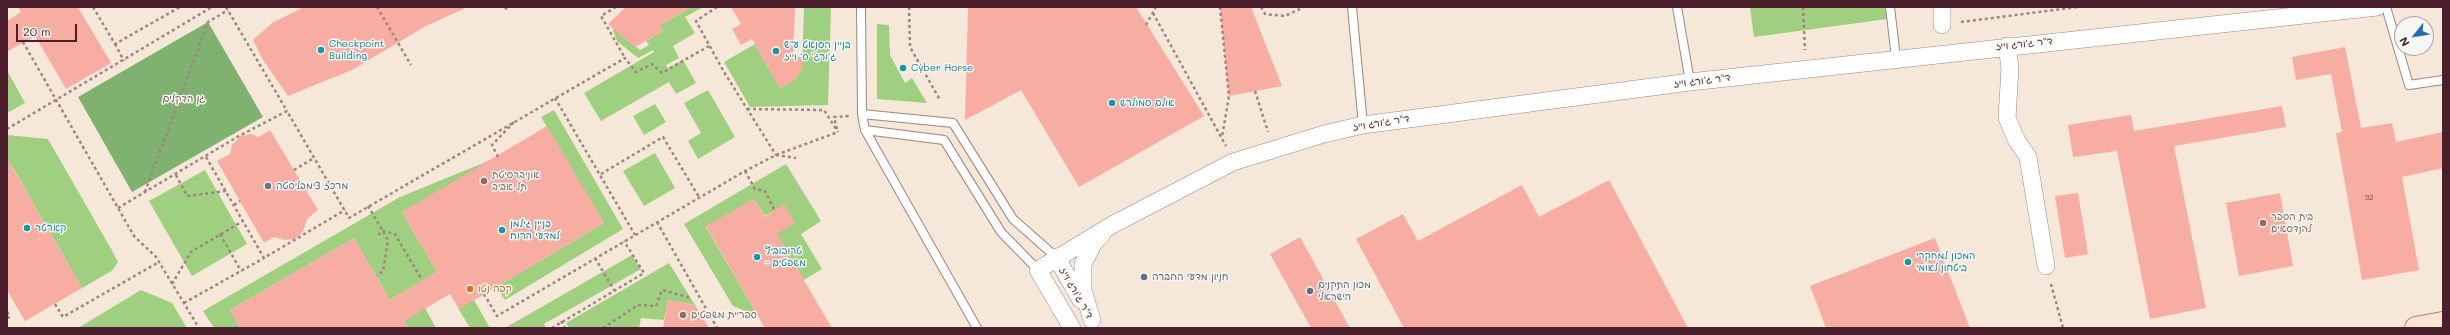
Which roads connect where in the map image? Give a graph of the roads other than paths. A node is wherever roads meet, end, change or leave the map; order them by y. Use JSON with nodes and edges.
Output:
{"nodes":[{"id":1,"x":861,"y":7,"type":"edge"},
{"id":2,"x":1352,"y":7,"type":"edge"},
{"id":3,"x":1677,"y":7,"type":"edge"},
{"id":4,"x":1890,"y":7,"type":"edge"},
{"id":5,"x":1942,"y":7,"type":"edge"},
{"id":6,"x":2376,"y":7,"type":"edge"},
{"id":7,"x":2386,"y":7,"type":"edge"},
{"id":8,"x":1942,"y":25,"type":"road end"},
{"id":9,"x":2007,"y":46,"type":"junction"},
{"id":10,"x":1896,"y":58,"type":"junction"},
{"id":11,"x":2443,"y":80,"type":"edge"},
{"id":12,"x":1690,"y":82,"type":"junction"},
{"id":13,"x":862,"y":114,"type":"junction"},
{"id":14,"x":1363,"y":125,"type":"junction"},
{"id":15,"x":865,"y":130,"type":"junction"},
{"id":16,"x":1112,"y":225,"type":"junction"},
{"id":17,"x":1056,"y":257,"type":"junction"},
{"id":18,"x":2046,"y":266,"type":"road end"},
{"id":19,"x":1038,"y":270,"type":"junction"},
{"id":20,"x":2443,"y":323,"type":"edge"},
{"id":21,"x":1095,"y":324,"type":"edge"},
{"id":22,"x":976,"y":328,"type":"edge"},
{"id":23,"x":1072,"y":328,"type":"edge"},
{"id":24,"x":2416,"y":328,"type":"edge"}],
"edges":[{"from":1,"to":13,"type":"lane"},
{"from":2,"to":14,"type":"lane"},
{"from":3,"to":12,"type":"lane"},
{"from":4,"to":10,"type":"lane"},
{"from":5,"to":8,"type":"street"},
{"from":6,"to":9,"type":"street","name":"ד\"ר ג'ורג וייז"},
{"from":7,"to":11,"type":"lane"},
{"from":9,"to":10,"type":"street","name":"ד\"ר ג'ורג וייז"},
{"from":9,"to":18,"type":"street"},
{"from":10,"to":12,"type":"street","name":"ד\"ר ג'ורג וייז"},
{"from":12,"to":14,"type":"street","name":"ד\"ר ג'ורג וייז"},
{"from":13,"to":15,"type":"lane"},
{"from":13,"to":17,"type":"lane"},
{"from":14,"to":16,"type":"street","name":"ד\"ר ג'ורג וייז"},
{"from":15,"to":19,"type":"lane"},
{"from":15,"to":22,"type":"lane"},
{"from":16,"to":17,"type":"street","name":"ד\"ר ג'ורג וייז"},
{"from":16,"to":21,"type":"street"},
{"from":17,"to":19,"type":"street","name":"ד\"ר ג'ורג וייז"},
{"from":17,"to":21,"type":"street","name":"ד\"ר ג'ורג וייז"},
{"from":19,"to":23,"type":"street","name":"ד\"ר ג'ורג וייז"},
{"from":20,"to":24,"type":"main road"}]}
